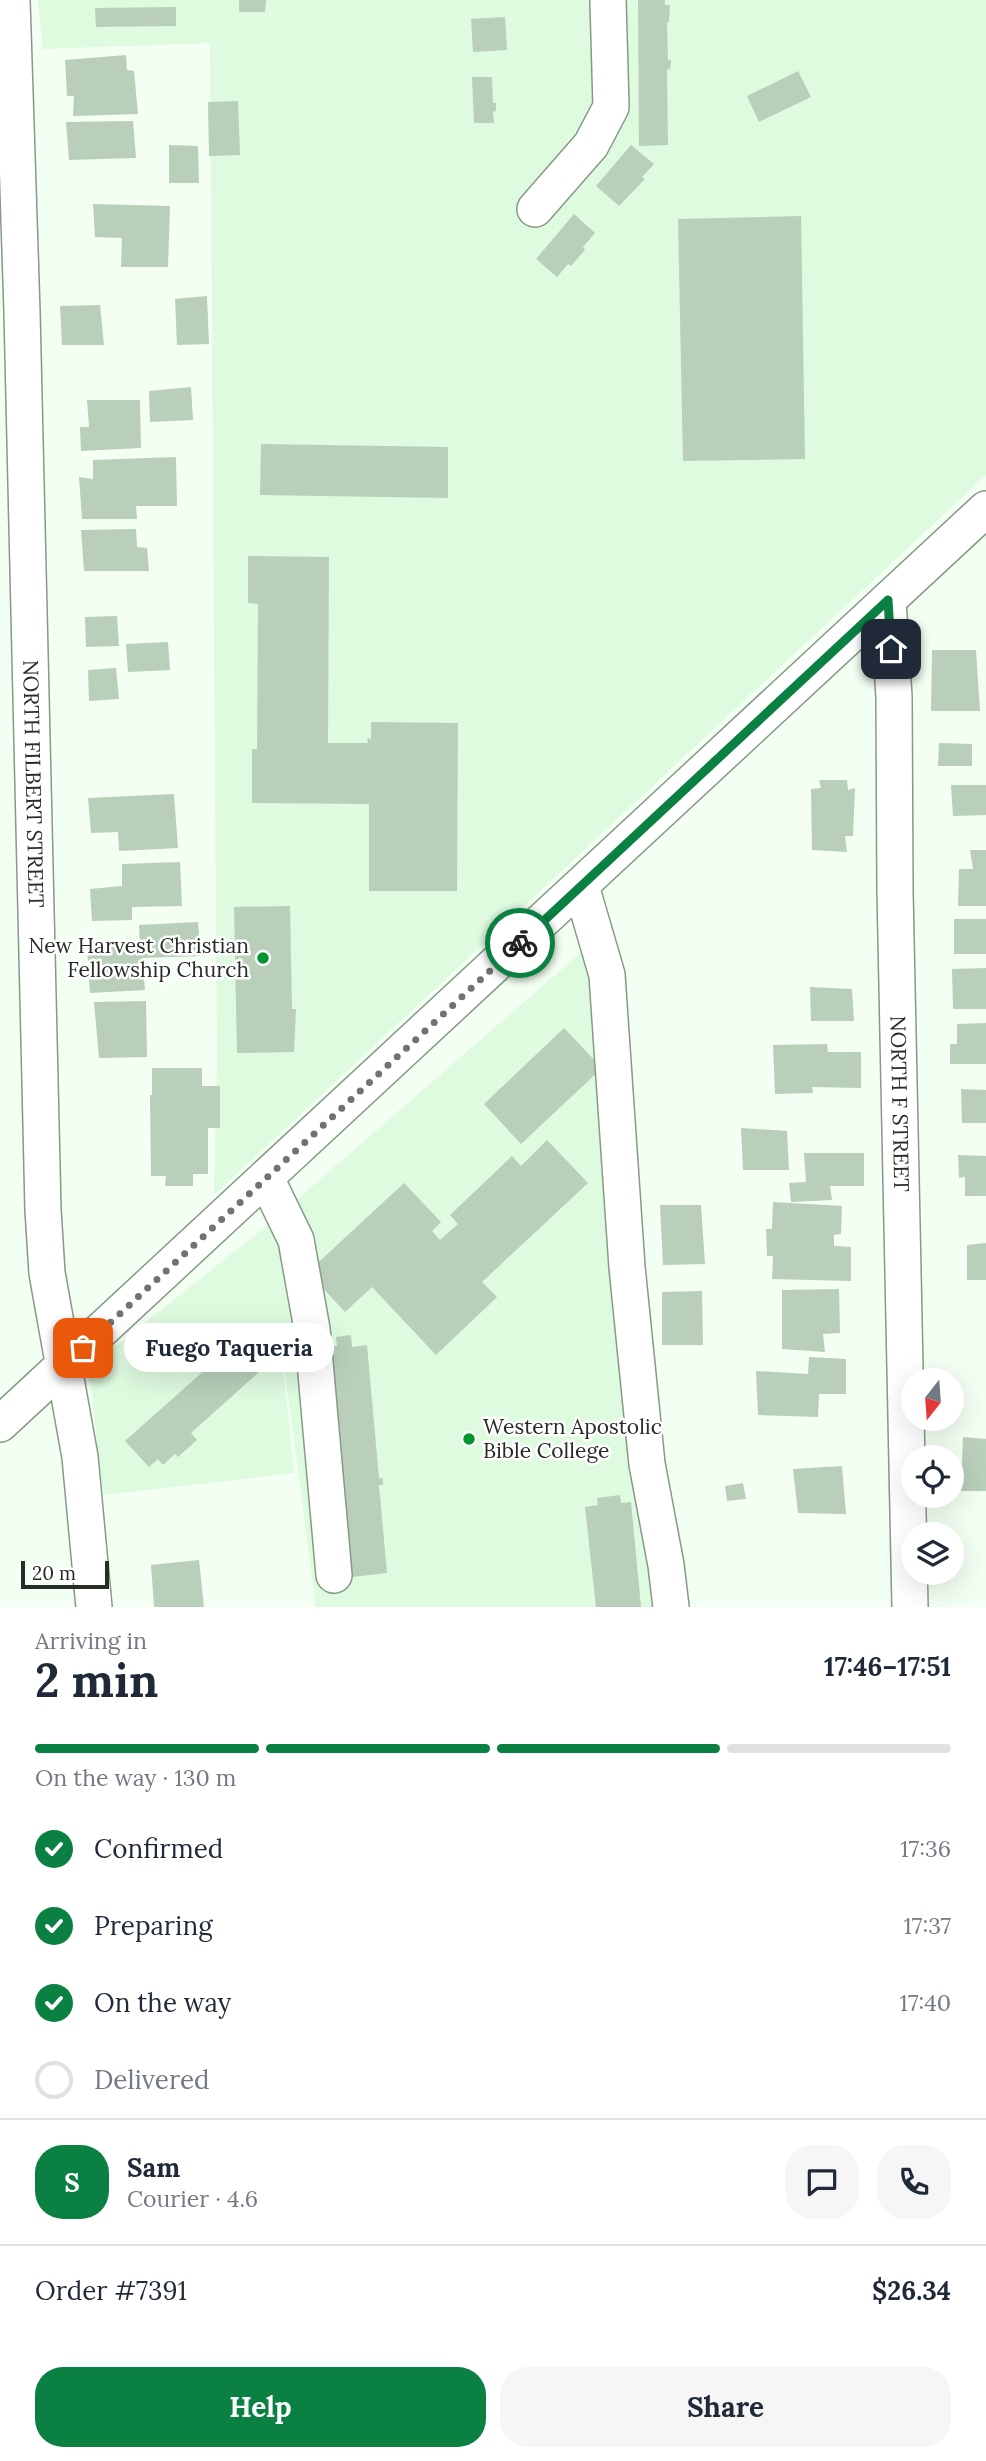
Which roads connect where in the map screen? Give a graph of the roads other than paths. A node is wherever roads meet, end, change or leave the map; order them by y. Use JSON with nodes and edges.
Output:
{"nodes":[{"id":1,"x":12,"y":0,"type":"edge"},
{"id":2,"x":608,"y":0,"type":"edge"},
{"id":3,"x":8,"y":85,"type":"edge"},
{"id":4,"x":535,"y":209,"type":"dead end"},
{"id":5,"x":986,"y":509,"type":"edge"},
{"id":6,"x":888,"y":600,"type":"junction"},
{"id":7,"x":581,"y":886,"type":"junction"},
{"id":8,"x":266,"y":1178,"type":"junction"},
{"id":9,"x":63,"y":1367,"type":"junction"},
{"id":10,"x":0,"y":1424,"type":"edge"},
{"id":11,"x":334,"y":1575,"type":"dead end"},
{"id":12,"x":94,"y":1607,"type":"edge"},
{"id":13,"x":671,"y":1607,"type":"edge"},
{"id":14,"x":909,"y":1607,"type":"edge"}],
"edges":[{"from":1,"to":3,"type":"street","name":"NORTH FILBERT STREET"},
{"from":2,"to":4,"type":"street"},
{"from":3,"to":9,"type":"street","name":"NORTH FILBERT STREET"},
{"from":5,"to":6,"type":"street"},
{"from":6,"to":7,"type":"street"},
{"from":6,"to":14,"type":"street","name":"NORTH F STREET"},
{"from":7,"to":8,"type":"street"},
{"from":7,"to":13,"type":"street"},
{"from":8,"to":9,"type":"street"},
{"from":8,"to":11,"type":"street"},
{"from":9,"to":10,"type":"street"},
{"from":9,"to":12,"type":"street","name":"NORTH FILBERT STREET"}]}
